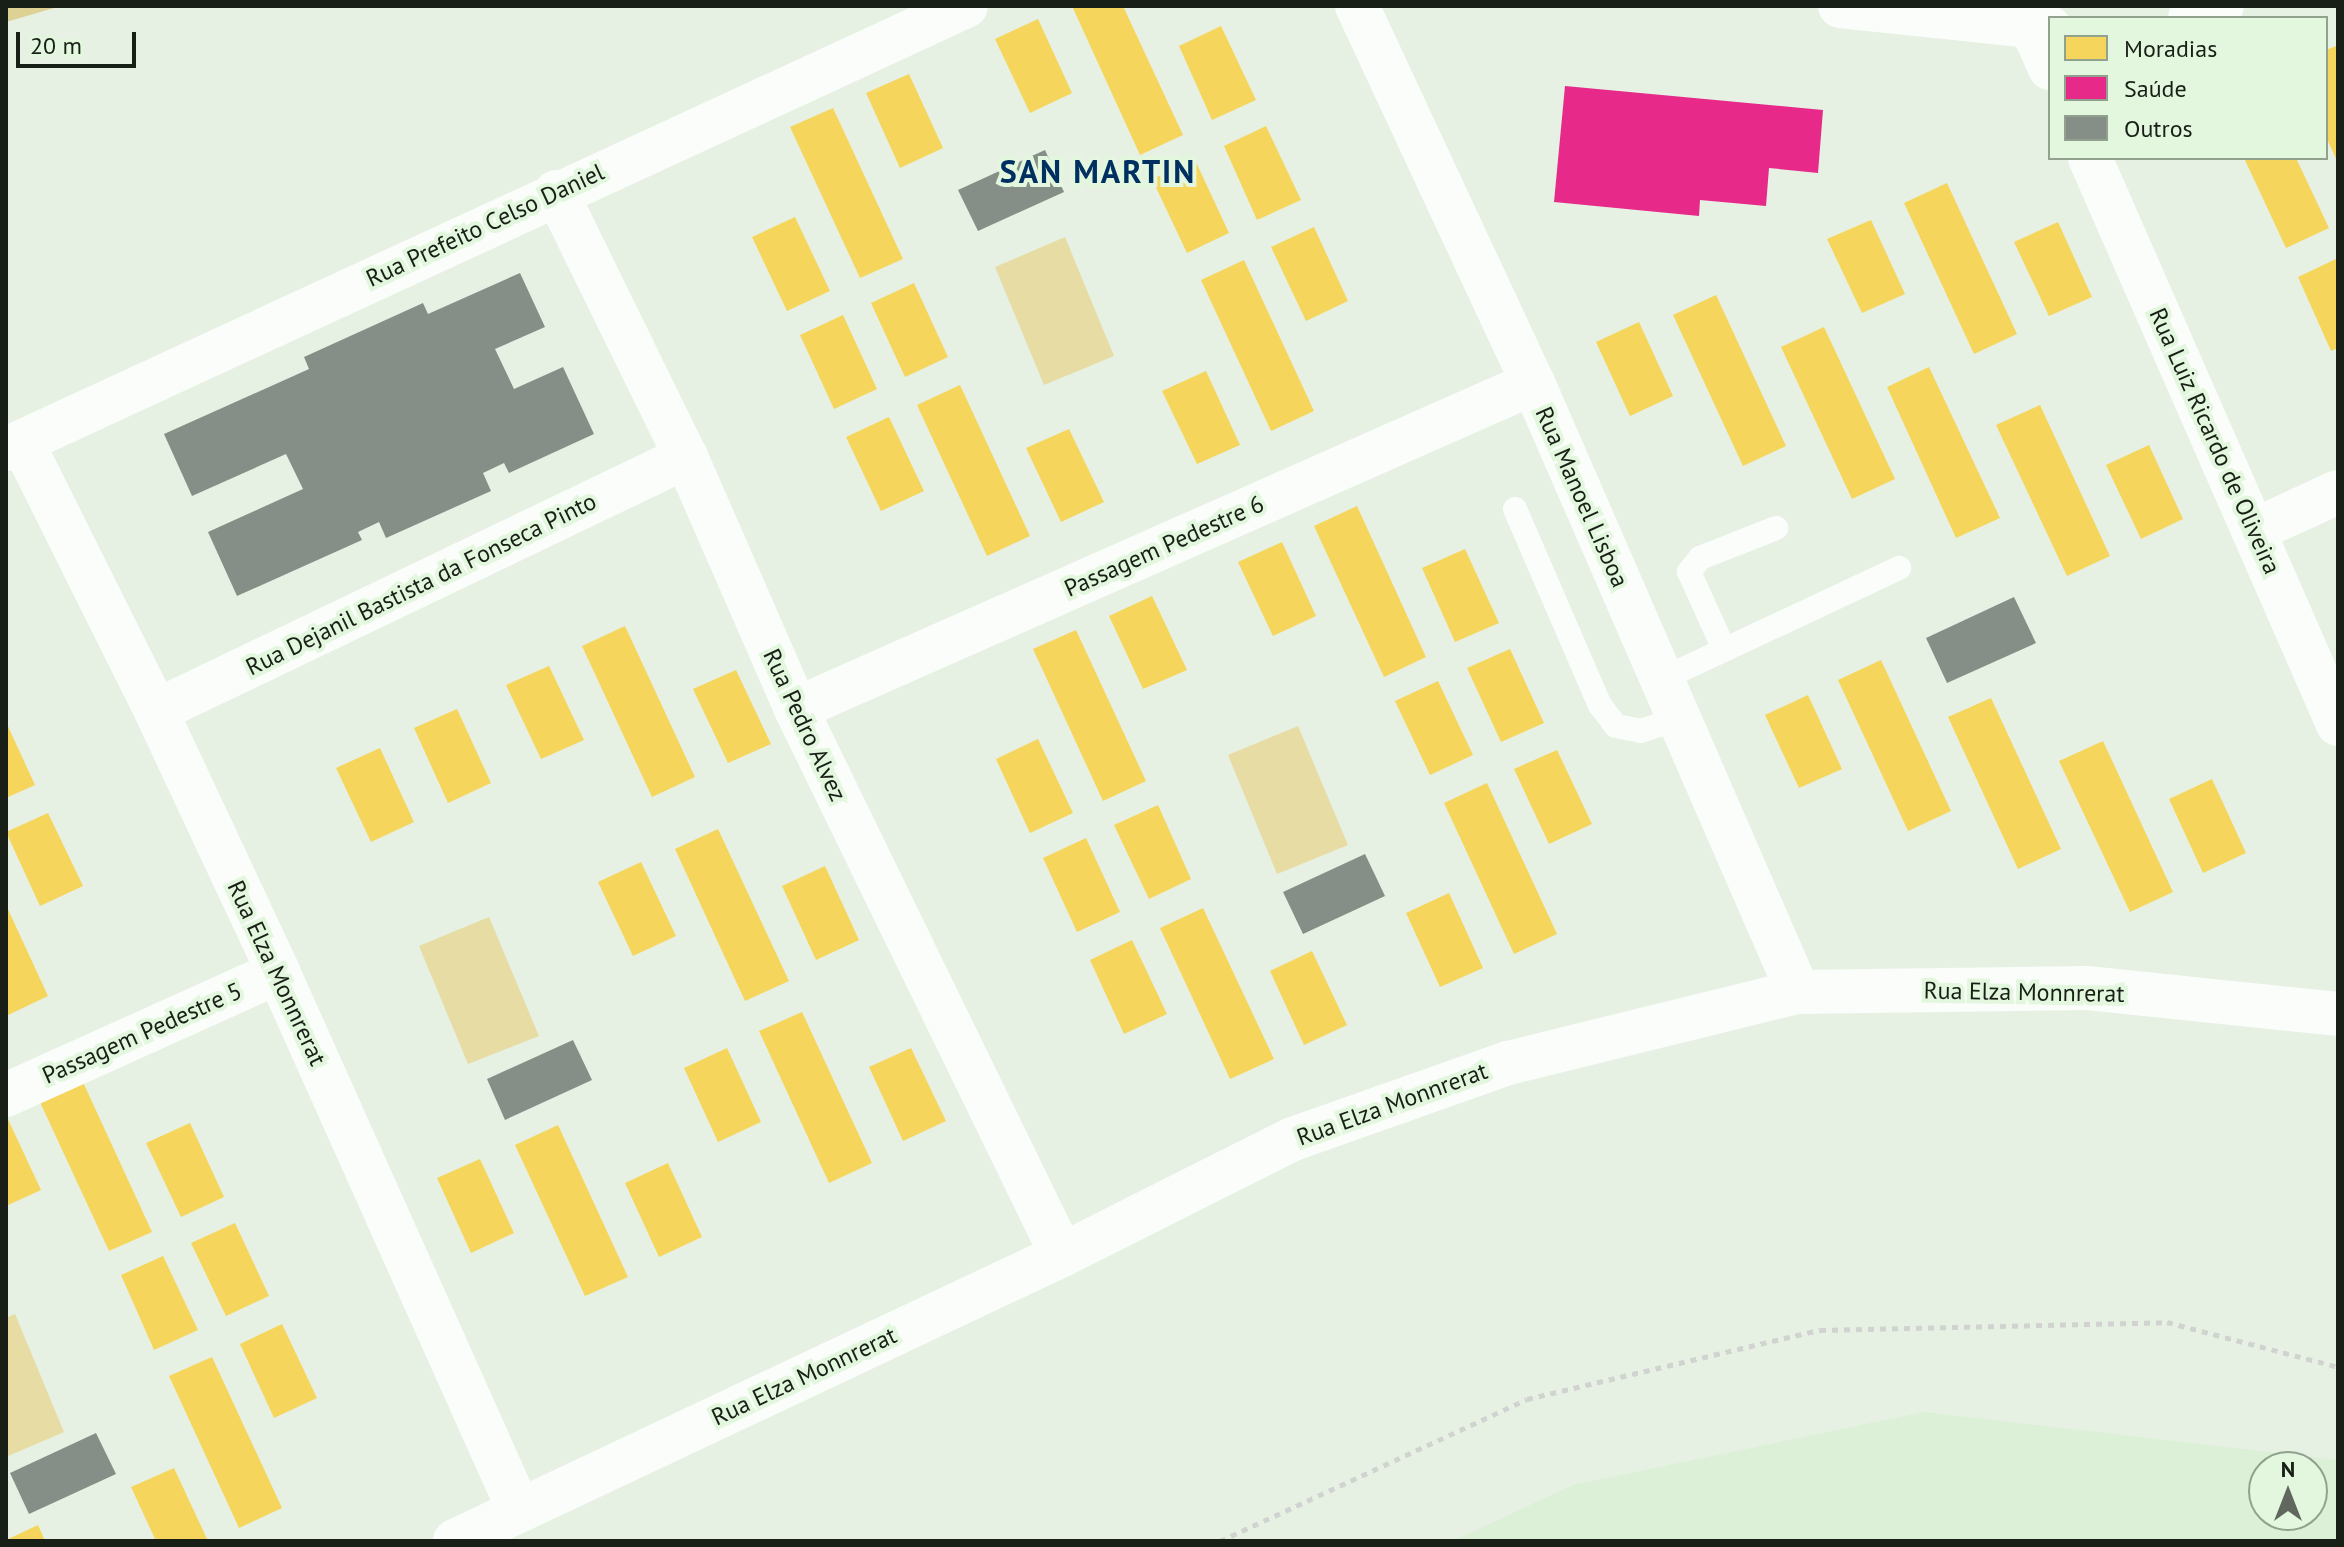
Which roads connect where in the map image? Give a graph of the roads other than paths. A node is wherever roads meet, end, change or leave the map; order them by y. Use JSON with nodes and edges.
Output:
{"nodes":[{"id":1,"x":966,"y":6,"type":"edge"},
{"id":2,"x":1357,"y":6,"type":"edge"},
{"id":3,"x":1840,"y":6,"type":"edge"},
{"id":4,"x":2222,"y":6,"type":"edge"},
{"id":5,"x":2195,"y":16,"type":"edge"},
{"id":6,"x":2041,"y":28,"type":"edge"},
{"id":7,"x":2048,"y":59,"type":"edge"},
{"id":8,"x":2091,"y":160,"type":"edge"},
{"id":9,"x":556,"y":192,"type":"junction"},
{"id":10,"x":1533,"y":383,"type":"junction"},
{"id":11,"x":14,"y":446,"type":"edge"},
{"id":12,"x":686,"y":457,"type":"junction"},
{"id":13,"x":2338,"y":492,"type":"edge"},
{"id":14,"x":1515,"y":509,"type":"dead end"},
{"id":15,"x":1776,"y":528,"type":"dead end"},
{"id":16,"x":2255,"y":530,"type":"junction"},
{"id":17,"x":1899,"y":568,"type":"dead end"},
{"id":18,"x":1724,"y":649,"type":"junction"},
{"id":19,"x":1670,"y":698,"type":"junction"},
{"id":20,"x":796,"y":709,"type":"junction"},
{"id":21,"x":156,"y":711,"type":"junction"},
{"id":22,"x":2338,"y":724,"type":"edge"},
{"id":23,"x":278,"y":972,"type":"junction"},
{"id":24,"x":1798,"y":992,"type":"junction"},
{"id":25,"x":2338,"y":1014,"type":"edge"},
{"id":26,"x":6,"y":1095,"type":"edge"},
{"id":27,"x":1062,"y":1255,"type":"junction"},
{"id":28,"x":519,"y":1510,"type":"junction"},
{"id":29,"x":455,"y":1541,"type":"edge"}],
"edges":[{"from":1,"to":9,"type":"street","name":"Rua Prefeito Celso Daniel"},
{"from":2,"to":10,"type":"street","name":"Rua Manoel Lisboa"},
{"from":3,"to":6,"type":"street"},
{"from":4,"to":5,"type":"street"},
{"from":6,"to":7,"type":"street"},
{"from":8,"to":16,"type":"street","name":"Rua Luiz Ricardo de Oliveira"},
{"from":9,"to":11,"type":"street","name":"Rua Prefeito Celso Daniel"},
{"from":9,"to":12,"type":"street","name":"Rua Pedro Alvez"},
{"from":10,"to":19,"type":"street","name":"Rua Manoel Lisboa"},
{"from":10,"to":20,"type":"street","name":"Passagem Pedestre 6"},
{"from":11,"to":21,"type":"street","name":"Rua Elza Monnrerat"},
{"from":12,"to":20,"type":"street","name":"Rua Pedro Alvez"},
{"from":12,"to":21,"type":"street","name":"Rua Dejanil Bastista da Fonseca Pinto"},
{"from":13,"to":16,"type":"street"},
{"from":14,"to":19,"type":"lane"},
{"from":15,"to":18,"type":"lane"},
{"from":16,"to":22,"type":"street","name":"Rua Luiz Ricardo de Oliveira"},
{"from":17,"to":18,"type":"lane"},
{"from":18,"to":19,"type":"lane"},
{"from":19,"to":24,"type":"street","name":"Rua Manoel Lisboa"},
{"from":20,"to":27,"type":"street","name":"Rua Pedro Alvez"},
{"from":21,"to":23,"type":"street","name":"Rua Elza Monnrerat"},
{"from":23,"to":26,"type":"street","name":"Passagem Pedestre 5"},
{"from":23,"to":28,"type":"street","name":"Rua Elza Monnrerat"},
{"from":24,"to":25,"type":"street","name":"Rua Elza Monnrerat"},
{"from":24,"to":27,"type":"street","name":"Rua Elza Monnrerat"},
{"from":27,"to":28,"type":"street","name":"Rua Elza Monnrerat"},
{"from":28,"to":29,"type":"street","name":"Rua Elza Monnrerat"}]}
